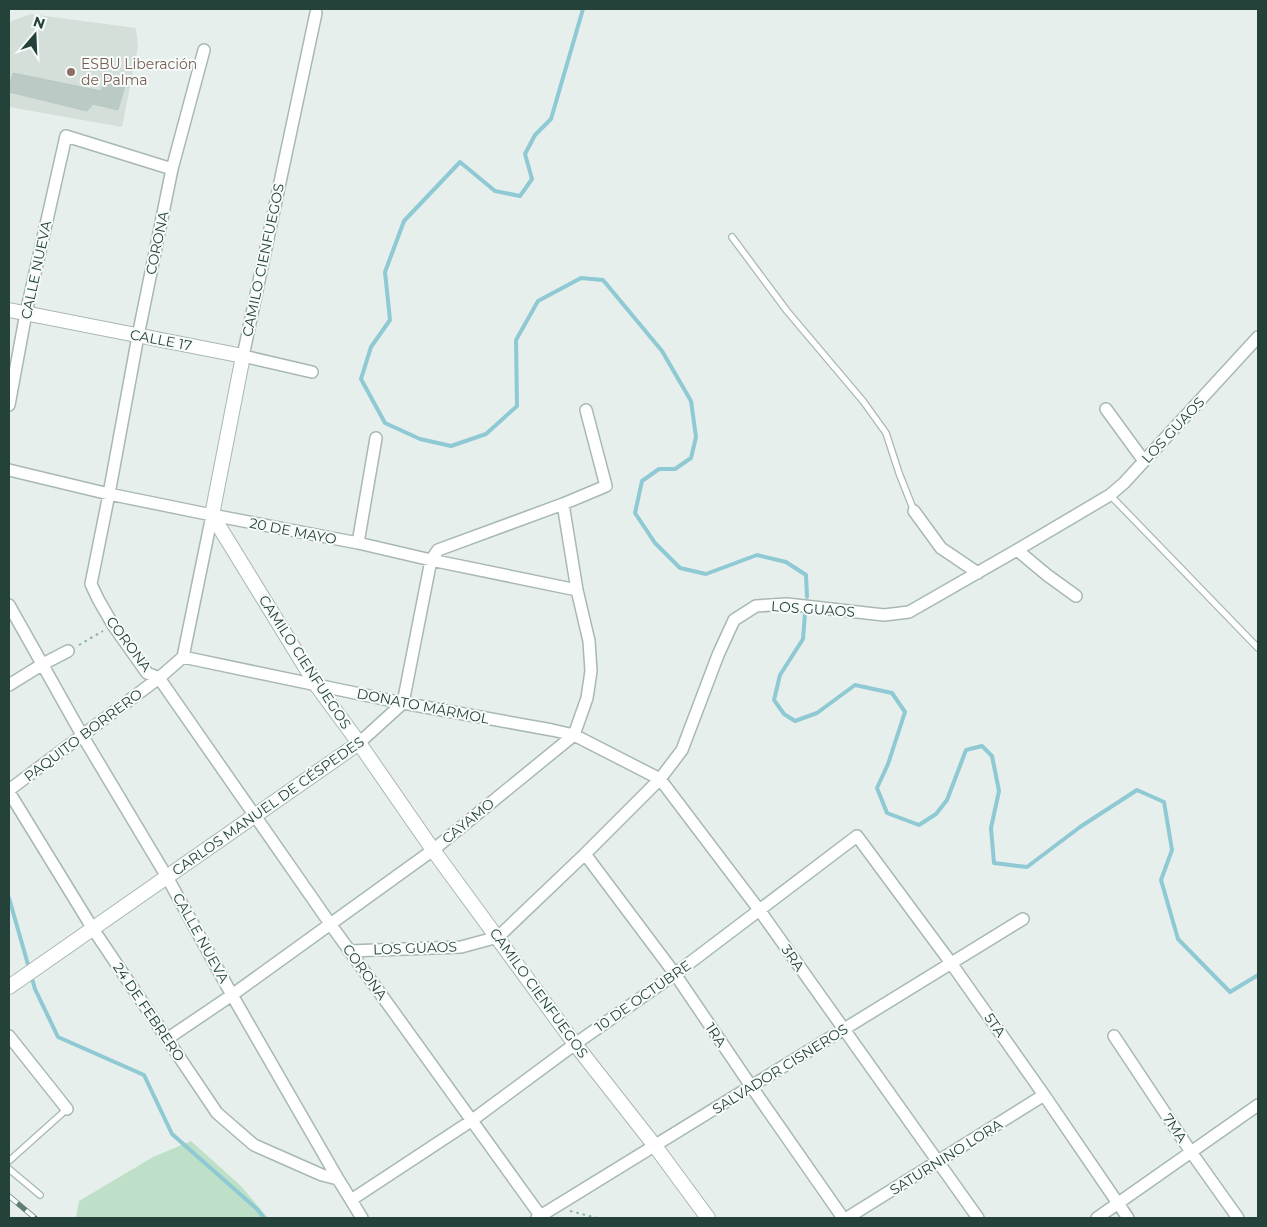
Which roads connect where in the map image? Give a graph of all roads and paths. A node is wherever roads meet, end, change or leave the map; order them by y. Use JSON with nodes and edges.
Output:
{"nodes":[{"id":1,"x":316,"y":14,"type":"dead end"},
{"id":2,"x":204,"y":50,"type":"dead end"},
{"id":3,"x":172,"y":169,"type":"junction"},
{"id":4,"x":732,"y":237,"type":"dead end"},
{"id":5,"x":9,"y":310,"type":"edge"},
{"id":6,"x":26,"y":314,"type":"junction"},
{"id":7,"x":138,"y":336,"type":"junction"},
{"id":8,"x":1258,"y":337,"type":"edge"},
{"id":9,"x":243,"y":356,"type":"junction"},
{"id":10,"x":312,"y":372,"type":"dead end"},
{"id":11,"x":9,"y":405,"type":"edge"},
{"id":12,"x":586,"y":410,"type":"dead end"},
{"id":13,"x":1106,"y":410,"type":"dead end"},
{"id":14,"x":376,"y":438,"type":"dead end"},
{"id":15,"x":1144,"y":461,"type":"junction"},
{"id":16,"x":9,"y":470,"type":"edge"},
{"id":17,"x":109,"y":494,"type":"junction"},
{"id":18,"x":1110,"y":495,"type":"junction"},
{"id":19,"x":563,"y":504,"type":"junction"},
{"id":20,"x":914,"y":511,"type":"joint"},
{"id":21,"x":212,"y":515,"type":"junction"},
{"id":22,"x":358,"y":543,"type":"junction"},
{"id":23,"x":1017,"y":550,"type":"junction"},
{"id":24,"x":431,"y":560,"type":"junction"},
{"id":25,"x":978,"y":573,"type":"junction"},
{"id":26,"x":578,"y":590,"type":"junction"},
{"id":27,"x":1076,"y":596,"type":"dead end"},
{"id":28,"x":9,"y":605,"type":"edge"},
{"id":29,"x":114,"y":625,"type":"junction"},
{"id":30,"x":1258,"y":648,"type":"edge"},
{"id":31,"x":68,"y":651,"type":"joint"},
{"id":32,"x":184,"y":658,"type":"junction"},
{"id":33,"x":43,"y":664,"type":"junction"},
{"id":34,"x":159,"y":678,"type":"junction"},
{"id":35,"x":9,"y":684,"type":"edge"},
{"id":36,"x":318,"y":686,"type":"junction"},
{"id":37,"x":403,"y":703,"type":"junction"},
{"id":38,"x":82,"y":735,"type":"junction"},
{"id":39,"x":574,"y":735,"type":"junction"},
{"id":40,"x":359,"y":743,"type":"junction"},
{"id":41,"x":660,"y":779,"type":"junction"},
{"id":42,"x":9,"y":791,"type":"edge"},
{"id":43,"x":256,"y":816,"type":"junction"},
{"id":44,"x":857,"y":836,"type":"joint"},
{"id":45,"x":433,"y":850,"type":"junction"},
{"id":46,"x":585,"y":854,"type":"junction"},
{"id":47,"x":167,"y":877,"type":"junction"},
{"id":48,"x":760,"y":910,"type":"junction"},
{"id":49,"x":1023,"y":919,"type":"dead end"},
{"id":50,"x":331,"y":925,"type":"junction"},
{"id":51,"x":93,"y":929,"type":"junction"},
{"id":52,"x":498,"y":937,"type":"junction"},
{"id":53,"x":349,"y":950,"type":"junction"},
{"id":54,"x":951,"y":963,"type":"junction"},
{"id":55,"x":675,"y":974,"type":"junction"},
{"id":56,"x":12,"y":985,"type":"edge"},
{"id":57,"x":232,"y":995,"type":"junction"},
{"id":58,"x":844,"y":1029,"type":"junction"},
{"id":59,"x":9,"y":1036,"type":"edge"},
{"id":60,"x":1114,"y":1036,"type":"dead end"},
{"id":61,"x":167,"y":1039,"type":"junction"},
{"id":62,"x":575,"y":1044,"type":"junction"},
{"id":63,"x":751,"y":1086,"type":"junction"},
{"id":64,"x":1044,"y":1095,"type":"junction"},
{"id":65,"x":1258,"y":1105,"type":"edge"},
{"id":66,"x":67,"y":1109,"type":"joint"},
{"id":67,"x":471,"y":1121,"type":"junction"},
{"id":68,"x":655,"y":1146,"type":"junction"},
{"id":69,"x":1191,"y":1152,"type":"junction"},
{"id":70,"x":9,"y":1160,"type":"edge"},
{"id":71,"x":938,"y":1161,"type":"junction"},
{"id":72,"x":9,"y":1169,"type":"edge"},
{"id":73,"x":338,"y":1180,"type":"junction"},
{"id":74,"x":40,"y":1195,"type":"dead end"},
{"id":75,"x":351,"y":1200,"type":"junction"},
{"id":76,"x":1118,"y":1204,"type":"junction"},
{"id":77,"x":556,"y":1206,"type":"junction"},
{"id":78,"x":540,"y":1217,"type":"edge"},
{"id":79,"x":362,"y":1218,"type":"edge"},
{"id":80,"x":597,"y":1218,"type":"edge"},
{"id":81,"x":708,"y":1218,"type":"edge"},
{"id":82,"x":843,"y":1218,"type":"edge"},
{"id":83,"x":848,"y":1218,"type":"edge"},
{"id":84,"x":978,"y":1218,"type":"edge"},
{"id":85,"x":1097,"y":1218,"type":"edge"},
{"id":86,"x":1128,"y":1218,"type":"edge"},
{"id":87,"x":1238,"y":1218,"type":"edge"}],
"edges":[{"from":1,"to":9,"type":"street","name":"CAMILO CIENFUEGOS"},
{"from":2,"to":3,"type":"street","name":"CORONA"},
{"from":3,"to":6,"type":"street","name":"CALLE NUEVA"},
{"from":3,"to":7,"type":"street","name":"CORONA"},
{"from":4,"to":20,"type":"lane"},
{"from":5,"to":6,"type":"street","name":"CALLE 17"},
{"from":6,"to":7,"type":"street","name":"CALLE 17"},
{"from":6,"to":11,"type":"street","name":"CALLE NUEVA"},
{"from":7,"to":9,"type":"street","name":"CALLE 17"},
{"from":7,"to":17,"type":"street","name":"CORONA"},
{"from":8,"to":15,"type":"street","name":"LOS GUAOS"},
{"from":9,"to":10,"type":"street","name":"CALLE 17"},
{"from":9,"to":21,"type":"street","name":"CAMILO CIENFUEGOS"},
{"from":12,"to":19,"type":"street"},
{"from":13,"to":15,"type":"street"},
{"from":14,"to":22,"type":"street"},
{"from":15,"to":18,"type":"street","name":"LOS GUAOS"},
{"from":16,"to":17,"type":"street","name":"20 DE MAYO"},
{"from":17,"to":21,"type":"street","name":"20 DE MAYO"},
{"from":17,"to":29,"type":"street","name":"CORONA"},
{"from":18,"to":23,"type":"street","name":"LOS GUAOS"},
{"from":18,"to":30,"type":"lane"},
{"from":19,"to":24,"type":"street"},
{"from":19,"to":26,"type":"street"},
{"from":20,"to":25,"type":"street"},
{"from":21,"to":22,"type":"street","name":"20 DE MAYO"},
{"from":21,"to":32,"type":"street"},
{"from":21,"to":36,"type":"street","name":"CAMILO CIENFUEGOS"},
{"from":22,"to":24,"type":"street","name":"20 DE MAYO"},
{"from":23,"to":25,"type":"street","name":"LOS GUAOS"},
{"from":23,"to":27,"type":"street"},
{"from":24,"to":26,"type":"street","name":"20 DE MAYO"},
{"from":24,"to":37,"type":"street"},
{"from":25,"to":41,"type":"street","name":"LOS GUAOS"},
{"from":26,"to":39,"type":"street"},
{"from":28,"to":33,"type":"street","name":"CALLE NUEVA"},
{"from":29,"to":31,"type":"path"},
{"from":29,"to":34,"type":"street","name":"CORONA"},
{"from":31,"to":33,"type":"street"},
{"from":32,"to":34,"type":"street","name":"PAQUITO BORRERO"},
{"from":32,"to":36,"type":"street","name":"DONATO MÁRMOL"},
{"from":33,"to":35,"type":"street"},
{"from":33,"to":38,"type":"street","name":"CALLE NUEVA"},
{"from":34,"to":38,"type":"street","name":"PAQUITO BORRERO"},
{"from":34,"to":43,"type":"street","name":"CORONA"},
{"from":36,"to":37,"type":"street","name":"DONATO MÁRMOL"},
{"from":36,"to":40,"type":"street","name":"CAMILO CIENFUEGOS"},
{"from":37,"to":39,"type":"street","name":"DONATO MÁRMOL"},
{"from":37,"to":40,"type":"street","name":"CARLOS MANUEL DE CÉSPEDES"},
{"from":38,"to":42,"type":"street","name":"PAQUITO BORRERO"},
{"from":38,"to":47,"type":"street","name":"CALLE NUEVA"},
{"from":39,"to":41,"type":"street","name":"3RA"},
{"from":39,"to":45,"type":"street","name":"CAYAMO"},
{"from":40,"to":43,"type":"street","name":"CARLOS MANUEL DE CÉSPEDES"},
{"from":40,"to":45,"type":"street","name":"CAMILO CIENFUEGOS"},
{"from":41,"to":46,"type":"street","name":"LOS GUAOS"},
{"from":41,"to":48,"type":"street","name":"3RA"},
{"from":42,"to":51,"type":"street","name":"24 DE FEBRERO"},
{"from":43,"to":47,"type":"street","name":"CARLOS MANUEL DE CÉSPEDES"},
{"from":43,"to":50,"type":"street","name":"CORONA"},
{"from":44,"to":48,"type":"street","name":"10 DE OCTUBRE"},
{"from":44,"to":54,"type":"street","name":"5TA"},
{"from":45,"to":50,"type":"street","name":"CAYAMO"},
{"from":45,"to":52,"type":"street","name":"CAMILO CIENFUEGOS"},
{"from":46,"to":52,"type":"street","name":"LOS GUAOS"},
{"from":46,"to":55,"type":"street","name":"1RA"},
{"from":47,"to":51,"type":"street","name":"CARLOS MANUEL DE CÉSPEDES"},
{"from":47,"to":57,"type":"street","name":"CALLE NUEVA"},
{"from":48,"to":55,"type":"street","name":"10 DE OCTUBRE"},
{"from":48,"to":58,"type":"street","name":"3RA"},
{"from":49,"to":54,"type":"street","name":"SALVADOR CISNEROS"},
{"from":50,"to":53,"type":"street","name":"CORONA"},
{"from":50,"to":57,"type":"street","name":"CAYAMO"},
{"from":51,"to":56,"type":"street","name":"CARLOS MANUEL DE CÉSPEDES"},
{"from":51,"to":61,"type":"street","name":"24 DE FEBRERO"},
{"from":52,"to":53,"type":"street","name":"LOS GUAOS"},
{"from":52,"to":62,"type":"street","name":"CAMILO CIENFUEGOS"},
{"from":53,"to":67,"type":"street","name":"CORONA"},
{"from":54,"to":58,"type":"street","name":"SALVADOR CISNEROS"},
{"from":54,"to":64,"type":"street","name":"5TA"},
{"from":55,"to":62,"type":"street","name":"10 DE OCTUBRE"},
{"from":55,"to":63,"type":"street","name":"1RA"},
{"from":57,"to":61,"type":"street","name":"CAYAMO"},
{"from":57,"to":73,"type":"street","name":"CALLE NUEVA"},
{"from":58,"to":63,"type":"street","name":"SALVADOR CISNEROS"},
{"from":58,"to":71,"type":"street","name":"3RA"},
{"from":59,"to":66,"type":"street"},
{"from":60,"to":69,"type":"street","name":"7MA"},
{"from":61,"to":73,"type":"street","name":"24 DE FEBRERO"},
{"from":62,"to":67,"type":"street","name":"10 DE OCTUBRE"},
{"from":62,"to":68,"type":"street","name":"CAMILO CIENFUEGOS"},
{"from":63,"to":68,"type":"street","name":"SALVADOR CISNEROS"},
{"from":63,"to":82,"type":"street","name":"1RA"},
{"from":64,"to":71,"type":"street","name":"SATURNINO LORA"},
{"from":64,"to":76,"type":"street","name":"5TA"},
{"from":65,"to":69,"type":"street"},
{"from":66,"to":70,"type":"lane"},
{"from":67,"to":75,"type":"street","name":"10 DE OCTUBRE"},
{"from":67,"to":78,"type":"street","name":"CORONA"},
{"from":68,"to":77,"type":"street","name":"SALVADOR CISNEROS"},
{"from":68,"to":81,"type":"street","name":"CAMILO CIENFUEGOS"},
{"from":69,"to":76,"type":"street"},
{"from":69,"to":87,"type":"street","name":"7MA"},
{"from":71,"to":83,"type":"street","name":"SATURNINO LORA"},
{"from":71,"to":84,"type":"street","name":"3RA"},
{"from":72,"to":74,"type":"lane"},
{"from":73,"to":75,"type":"street","name":"CALLE NUEVA"},
{"from":75,"to":79,"type":"street","name":"CALLE NUEVA"},
{"from":76,"to":85,"type":"street"},
{"from":76,"to":86,"type":"street","name":"5TA"},
{"from":77,"to":78,"type":"street","name":"SALVADOR CISNEROS"},
{"from":77,"to":80,"type":"path"}]}
